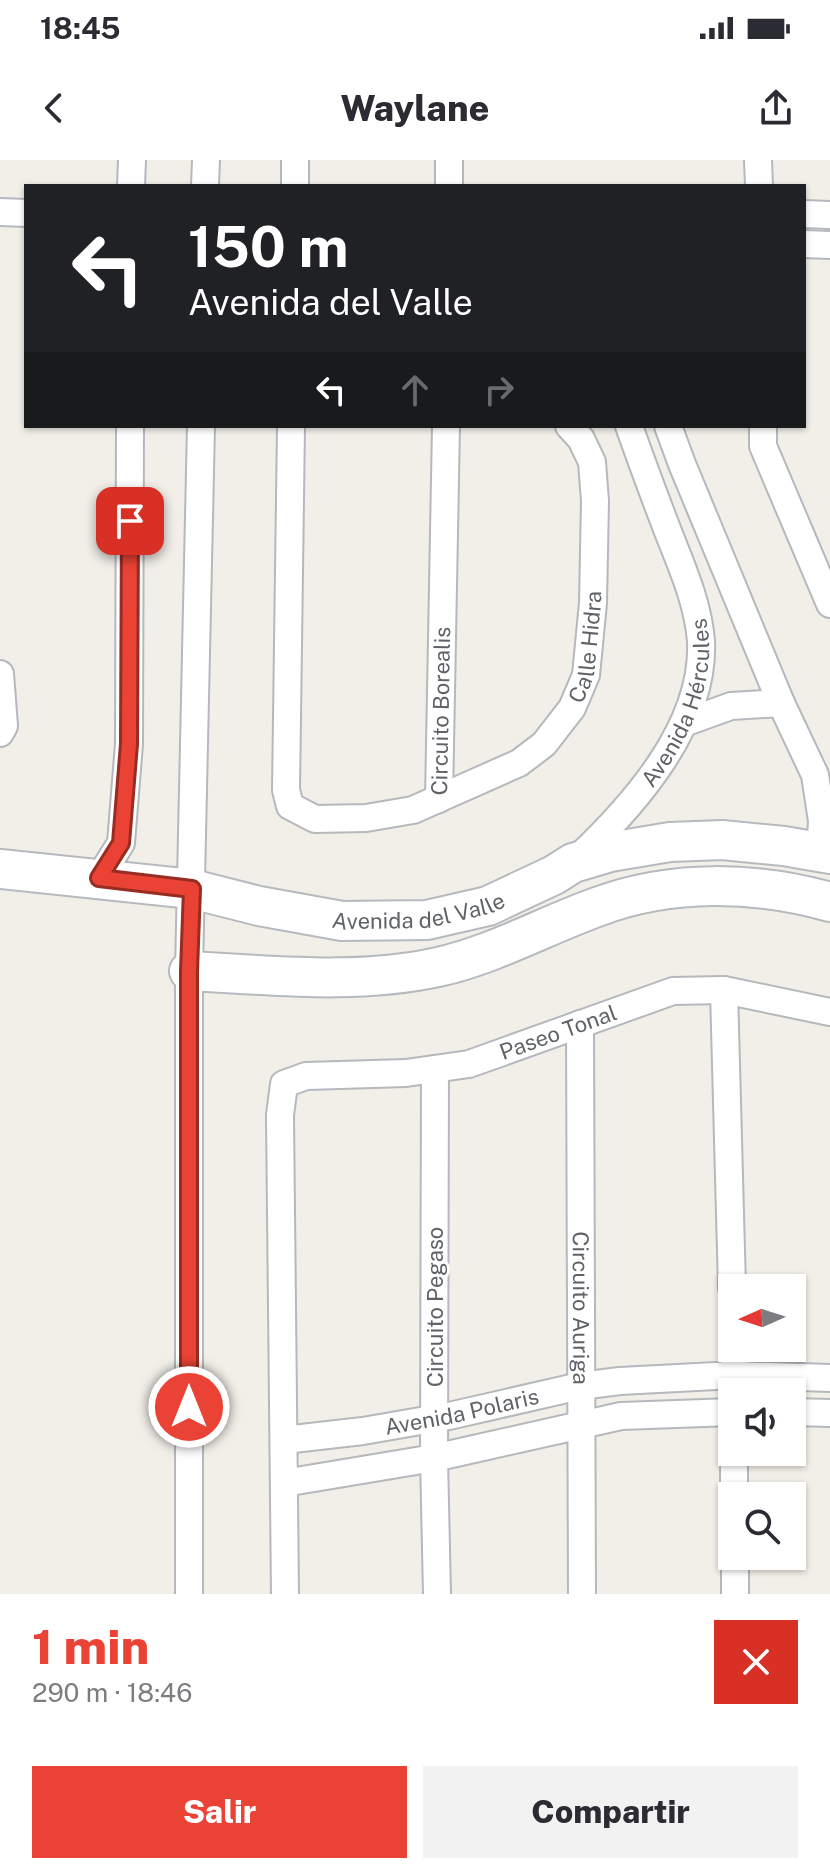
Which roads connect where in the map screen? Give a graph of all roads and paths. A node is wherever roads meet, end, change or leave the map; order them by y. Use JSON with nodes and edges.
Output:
{"nodes":[{"id":1,"x":132,"y":160,"type":"edge"},
{"id":2,"x":206,"y":160,"type":"edge"},
{"id":3,"x":295,"y":160,"type":"edge"},
{"id":4,"x":449,"y":160,"type":"edge"},
{"id":5,"x":758,"y":160,"type":"edge"},
{"id":6,"x":131,"y":184,"type":"edge"},
{"id":7,"x":205,"y":184,"type":"edge"},
{"id":8,"x":295,"y":184,"type":"edge"},
{"id":9,"x":449,"y":184,"type":"edge"},
{"id":10,"x":759,"y":184,"type":"edge"},
{"id":11,"x":0,"y":212,"type":"edge"},
{"id":12,"x":24,"y":213,"type":"edge"},
{"id":13,"x":806,"y":214,"type":"edge"},
{"id":14,"x":830,"y":215,"type":"edge"},
{"id":15,"x":806,"y":244,"type":"edge"},
{"id":16,"x":830,"y":245,"type":"edge"},
{"id":17,"x":130,"y":428,"type":"edge"},
{"id":18,"x":201,"y":428,"type":"edge"},
{"id":19,"x":291,"y":428,"type":"edge"},
{"id":20,"x":446,"y":428,"type":"edge"},
{"id":21,"x":571,"y":428,"type":"edge"},
{"id":22,"x":630,"y":428,"type":"edge"},
{"id":23,"x":669,"y":428,"type":"edge"},
{"id":24,"x":763,"y":428,"type":"edge"},
{"id":25,"x":830,"y":604,"type":"edge"},
{"id":26,"x":0,"y":674,"type":"edge"},
{"id":27,"x":781,"y":703,"type":"junction"},
{"id":28,"x":684,"y":723,"type":"junction"},
{"id":29,"x":0,"y":733,"type":"edge"},
{"id":30,"x":439,"y":799,"type":"junction"},
{"id":31,"x":825,"y":853,"type":"edge"},
{"id":32,"x":573,"y":863,"type":"junction"},
{"id":33,"x":0,"y":869,"type":"edge"},
{"id":34,"x":99,"y":878,"type":"junction"},
{"id":35,"x":192,"y":889,"type":"junction"},
{"id":36,"x":819,"y":899,"type":"edge"},
{"id":37,"x":189,"y":971,"type":"junction"},
{"id":38,"x":724,"y":990,"type":"junction"},
{"id":39,"x":830,"y":1012,"type":"edge"},
{"id":40,"x":580,"y":1024,"type":"junction"},
{"id":41,"x":435,"y":1069,"type":"junction"},
{"id":42,"x":732,"y":1274,"type":"edge"},
{"id":43,"x":830,"y":1378,"type":"edge"},
{"id":44,"x":806,"y":1380,"type":"edge"},
{"id":45,"x":718,"y":1384,"type":"edge"},
{"id":46,"x":580,"y":1386,"type":"junction"},
{"id":47,"x":806,"y":1412,"type":"edge"},
{"id":48,"x":718,"y":1413,"type":"edge"},
{"id":49,"x":830,"y":1413,"type":"edge"},
{"id":50,"x":435,"y":1418,"type":"junction"},
{"id":51,"x":581,"y":1424,"type":"junction"},
{"id":52,"x":284,"y":1440,"type":"junction"},
{"id":53,"x":434,"y":1458,"type":"junction"},
{"id":54,"x":284,"y":1483,"type":"junction"},
{"id":55,"x":735,"y":1570,"type":"edge"},
{"id":56,"x":189,"y":1594,"type":"edge"},
{"id":57,"x":285,"y":1594,"type":"edge"},
{"id":58,"x":437,"y":1594,"type":"edge"},
{"id":59,"x":582,"y":1594,"type":"edge"},
{"id":60,"x":735,"y":1594,"type":"edge"}],
"edges":[{"from":1,"to":6,"type":"street"},
{"from":2,"to":7,"type":"street"},
{"from":3,"to":8,"type":"street"},
{"from":4,"to":9,"type":"street"},
{"from":5,"to":10,"type":"street"},
{"from":11,"to":12,"type":"street"},
{"from":13,"to":14,"type":"street"},
{"from":15,"to":16,"type":"street"},
{"from":17,"to":34,"type":"street"},
{"from":18,"to":35,"type":"street"},
{"from":19,"to":30,"type":"street","name":"Circuito Borealis"},
{"from":20,"to":30,"type":"street","name":"Circuito Borealis"},
{"from":21,"to":30,"type":"street","name":"Calle Hidra"},
{"from":22,"to":28,"type":"street","name":"Avenida Hércules"},
{"from":23,"to":27,"type":"street"},
{"from":24,"to":25,"type":"street"},
{"from":26,"to":29,"type":"street"},
{"from":27,"to":28,"type":"street"},
{"from":27,"to":31,"type":"street"},
{"from":28,"to":32,"type":"street","name":"Avenida Hércules"},
{"from":31,"to":32,"type":"street","name":"Avenida del Valle"},
{"from":31,"to":36,"type":"street"},
{"from":32,"to":35,"type":"street","name":"Avenida del Valle"},
{"from":33,"to":34,"type":"street","name":"Avenida del Valle"},
{"from":34,"to":35,"type":"street","name":"Avenida del Valle"},
{"from":35,"to":37,"type":"street"},
{"from":36,"to":37,"type":"street"},
{"from":37,"to":56,"type":"street"},
{"from":38,"to":39,"type":"street","name":"Paseo Tonal"},
{"from":38,"to":40,"type":"street","name":"Paseo Tonal"},
{"from":38,"to":42,"type":"street"},
{"from":40,"to":41,"type":"street","name":"Paseo Tonal"},
{"from":40,"to":46,"type":"street","name":"Circuito Auriga"},
{"from":41,"to":50,"type":"street","name":"Circuito Pegaso"},
{"from":41,"to":52,"type":"street","name":"Paseo Tonal"},
{"from":43,"to":44,"type":"street","name":"Avenida Polaris"},
{"from":45,"to":46,"type":"street","name":"Avenida Polaris"},
{"from":46,"to":50,"type":"street","name":"Avenida Polaris"},
{"from":46,"to":51,"type":"street","name":"Circuito Auriga"},
{"from":47,"to":49,"type":"street"},
{"from":48,"to":51,"type":"street","name":"Avenida Polaris"},
{"from":50,"to":52,"type":"street","name":"Avenida Polaris"},
{"from":50,"to":53,"type":"street","name":"Circuito Pegaso"},
{"from":51,"to":53,"type":"street","name":"Avenida Polaris"},
{"from":51,"to":59,"type":"street","name":"Circuito Auriga"},
{"from":52,"to":54,"type":"street"},
{"from":53,"to":54,"type":"street","name":"Avenida Polaris"},
{"from":53,"to":58,"type":"street","name":"Circuito Pegaso"},
{"from":54,"to":57,"type":"street"},
{"from":55,"to":60,"type":"street"}]}
